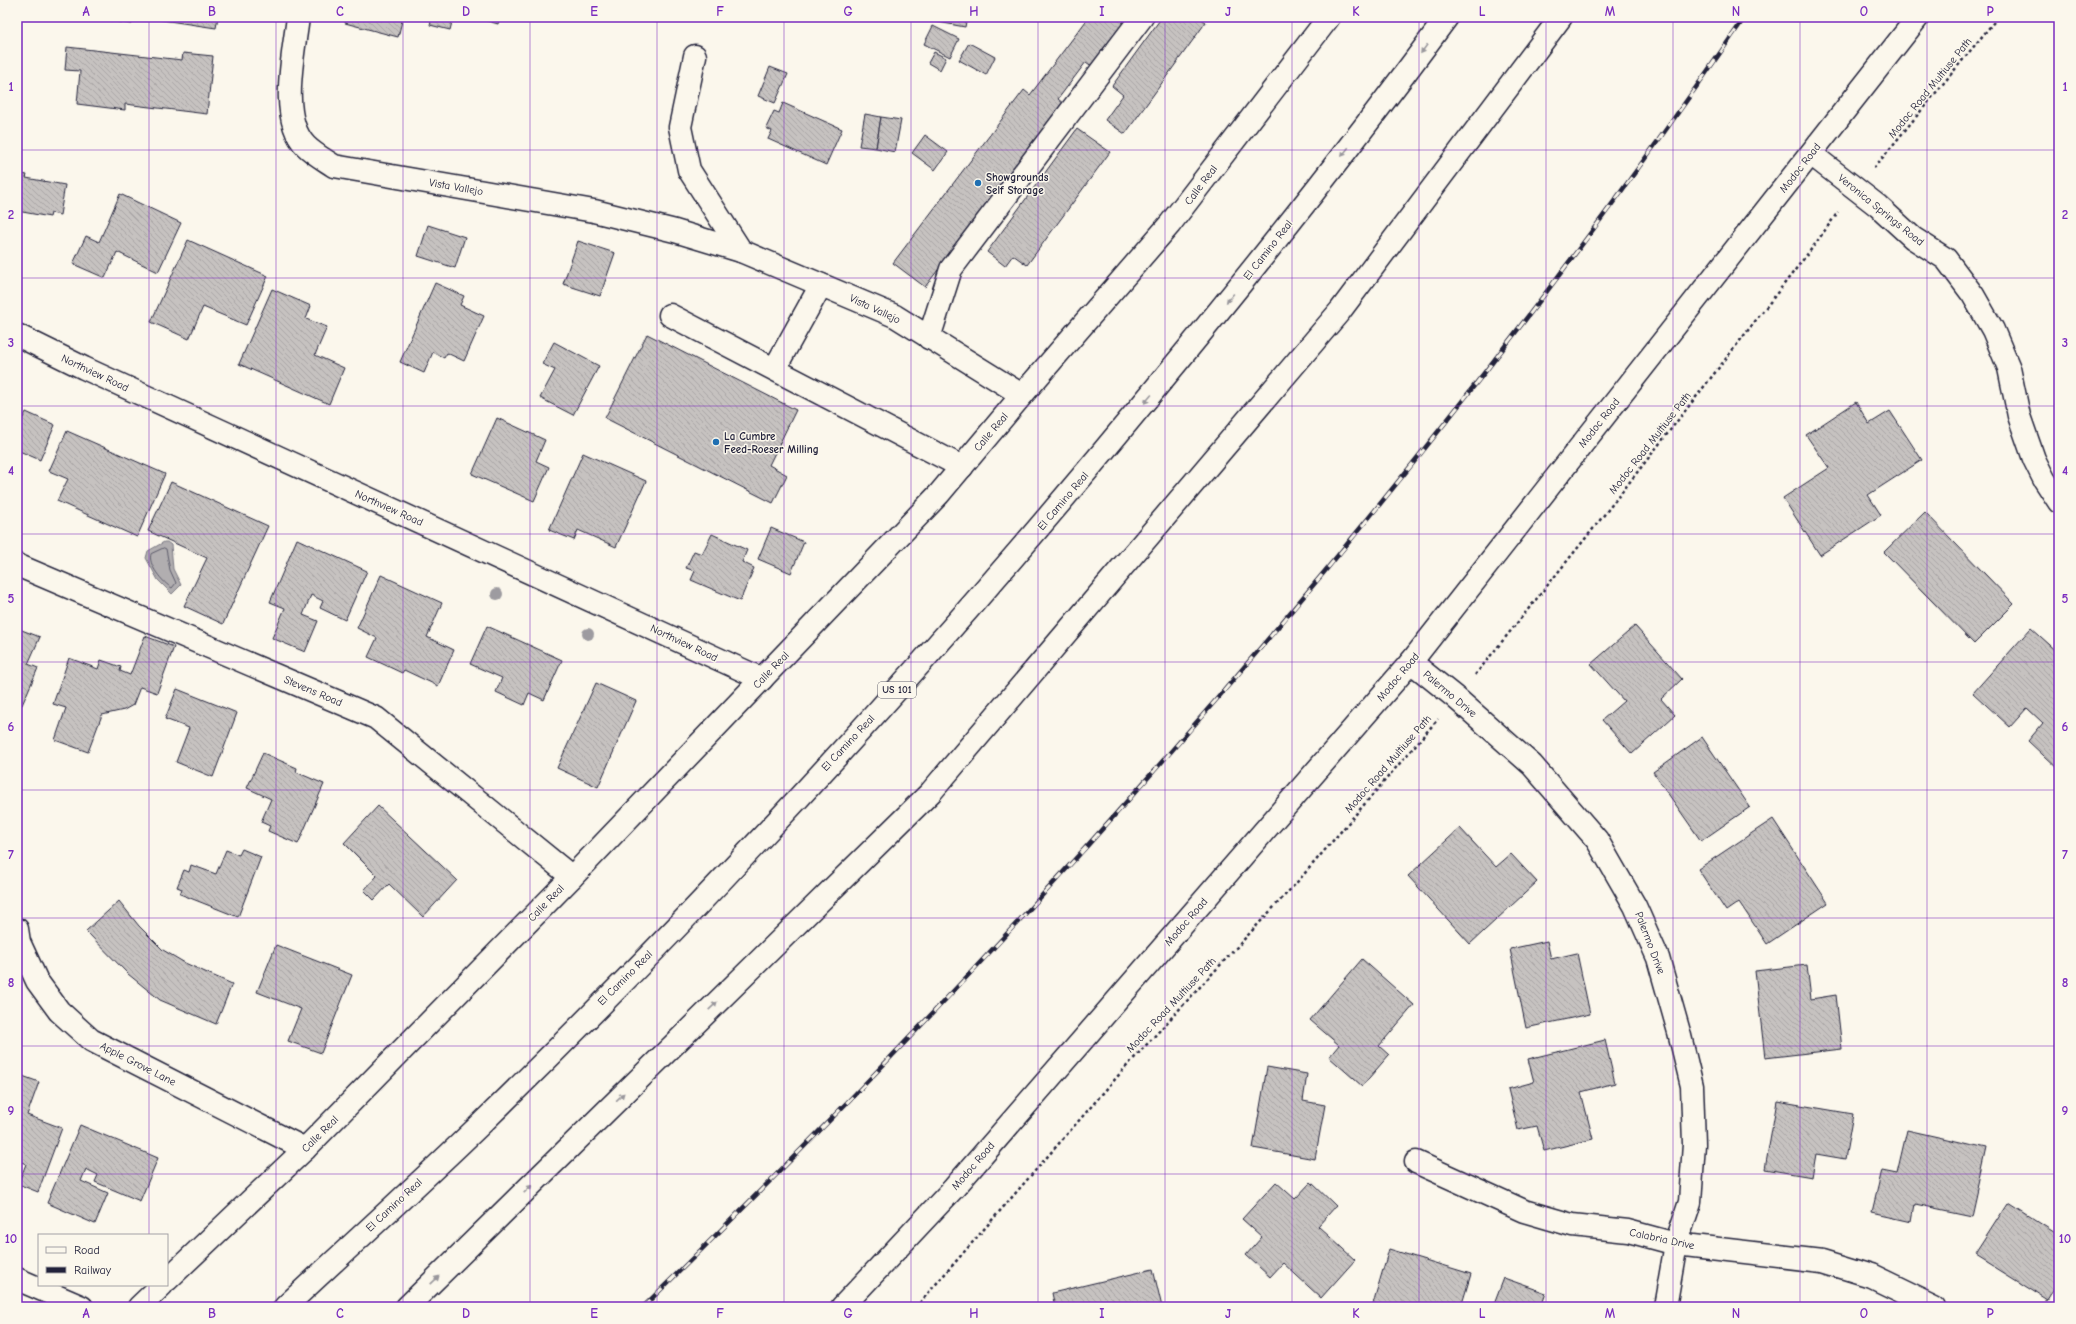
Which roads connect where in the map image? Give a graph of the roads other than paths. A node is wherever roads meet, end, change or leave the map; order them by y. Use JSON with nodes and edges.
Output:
{"nodes":[{"id":1,"x":298,"y":17,"type":"edge"},
{"id":2,"x":1142,"y":17,"type":"edge"},
{"id":3,"x":1329,"y":17,"type":"edge"},
{"id":4,"x":1447,"y":17,"type":"edge"},
{"id":5,"x":1561,"y":17,"type":"edge"},
{"id":6,"x":1918,"y":17,"type":"edge"},
{"id":7,"x":695,"y":56,"type":"dead end"},
{"id":8,"x":1811,"y":154,"type":"junction"},
{"id":9,"x":741,"y":251,"type":"junction"},
{"id":10,"x":821,"y":285,"type":"junction"},
{"id":11,"x":670,"y":315,"type":"dead end"},
{"id":12,"x":17,"y":334,"type":"edge"},
{"id":13,"x":929,"y":338,"type":"junction"},
{"id":14,"x":775,"y":368,"type":"junction"},
{"id":15,"x":1022,"y":395,"type":"junction"},
{"id":16,"x":962,"y":467,"type":"junction"},
{"id":17,"x":2059,"y":502,"type":"edge"},
{"id":18,"x":17,"y":565,"type":"edge"},
{"id":19,"x":1411,"y":662,"type":"junction"},
{"id":20,"x":762,"y":680,"type":"junction"},
{"id":21,"x":572,"y":877,"type":"junction"},
{"id":22,"x":17,"y":929,"type":"edge"},
{"id":23,"x":306,"y":1149,"type":"junction"},
{"id":24,"x":1416,"y":1162,"type":"dead end"},
{"id":25,"x":1676,"y":1244,"type":"junction"},
{"id":26,"x":17,"y":1279,"type":"edge"},
{"id":27,"x":168,"y":1279,"type":"edge"},
{"id":28,"x":161,"y":1286,"type":"edge"},
{"id":29,"x":82,"y":1307,"type":"edge"},
{"id":30,"x":139,"y":1307,"type":"edge"},
{"id":31,"x":285,"y":1307,"type":"edge"},
{"id":32,"x":407,"y":1307,"type":"edge"},
{"id":33,"x":842,"y":1307,"type":"edge"},
{"id":34,"x":1665,"y":1307,"type":"edge"},
{"id":35,"x":1935,"y":1307,"type":"edge"}],
"edges":[{"from":1,"to":9,"type":"main road","name":"Vista Vallejo"},
{"from":2,"to":13,"type":"main road"},
{"from":3,"to":15,"type":"main road","name":"Calle Real"},
{"from":4,"to":31,"type":"main road","name":"El Camino Real","number":"US 101","one_way":true},
{"from":32,"to":5,"type":"main road","one_way":true},
{"from":6,"to":8,"type":"main road","name":"Modoc Road"},
{"from":7,"to":9,"type":"main road"},
{"from":8,"to":17,"type":"main road","name":"Veronica Springs Road"},
{"from":8,"to":19,"type":"main road","name":"Modoc Road"},
{"from":9,"to":10,"type":"main road","name":"Vista Vallejo"},
{"from":10,"to":13,"type":"main road","name":"Vista Vallejo"},
{"from":10,"to":14,"type":"main road"},
{"from":11,"to":14,"type":"main road"},
{"from":12,"to":20,"type":"main road","name":"Northview Road"},
{"from":13,"to":15,"type":"main road","name":"Vista Vallejo"},
{"from":14,"to":16,"type":"main road"},
{"from":15,"to":16,"type":"main road","name":"Calle Real"},
{"from":16,"to":20,"type":"main road","name":"Calle Real"},
{"from":18,"to":21,"type":"main road","name":"Stevens Road"},
{"from":19,"to":25,"type":"main road","name":"Palermo Drive"},
{"from":19,"to":33,"type":"main road","name":"Modoc Road"},
{"from":20,"to":21,"type":"main road","name":"Calle Real"},
{"from":21,"to":23,"type":"main road","name":"Calle Real"},
{"from":22,"to":23,"type":"main road","name":"Apple Grove Lane"},
{"from":23,"to":27,"type":"main road","name":"Calle Real"},
{"from":24,"to":25,"type":"main road","name":"Calabria Drive"},
{"from":25,"to":34,"type":"main road","name":"Palermo Drive"},
{"from":25,"to":35,"type":"main road","name":"Calabria Drive"},
{"from":26,"to":29,"type":"main road"},
{"from":28,"to":30,"type":"main road"}]}
